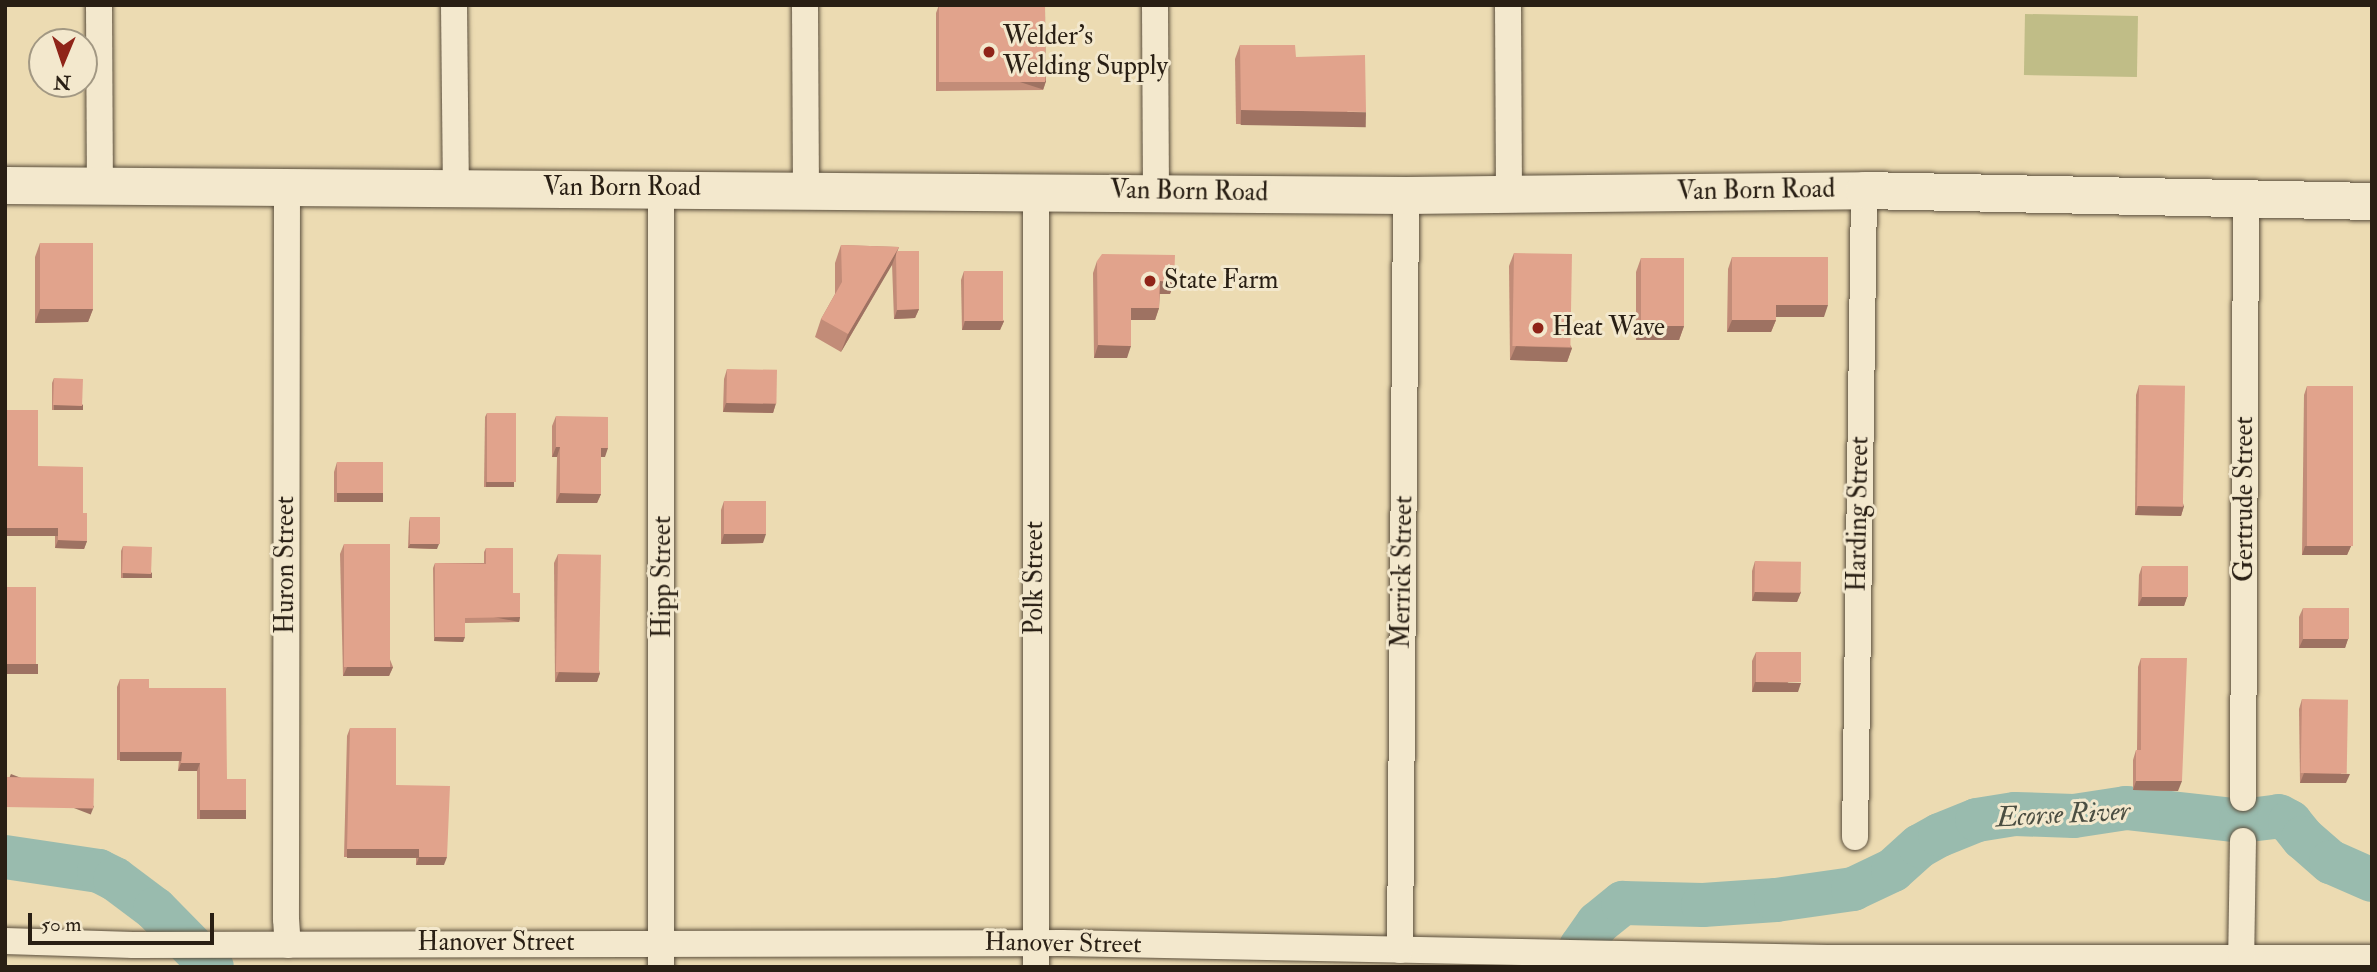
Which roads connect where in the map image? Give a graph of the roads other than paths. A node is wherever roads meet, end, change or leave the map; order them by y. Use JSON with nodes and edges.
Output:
{"nodes":[{"id":1,"x":99,"y":5,"type":"edge"},
{"id":2,"x":454,"y":5,"type":"edge"},
{"id":3,"x":805,"y":5,"type":"edge"},
{"id":4,"x":1155,"y":5,"type":"edge"},
{"id":5,"x":1508,"y":5,"type":"edge"},
{"id":6,"x":5,"y":185,"type":"edge"},
{"id":7,"x":100,"y":185,"type":"junction"},
{"id":8,"x":287,"y":186,"type":"junction"},
{"id":9,"x":456,"y":188,"type":"junction"},
{"id":10,"x":662,"y":188,"type":"junction"},
{"id":11,"x":806,"y":189,"type":"junction"},
{"id":12,"x":1036,"y":190,"type":"junction"},
{"id":13,"x":1864,"y":190,"type":"junction"},
{"id":14,"x":1157,"y":192,"type":"junction"},
{"id":15,"x":1509,"y":194,"type":"junction"},
{"id":16,"x":1406,"y":195,"type":"junction"},
{"id":17,"x":2246,"y":200,"type":"junction"},
{"id":18,"x":2372,"y":201,"type":"edge"},
{"id":19,"x":2243,"y":798,"type":"dead end"},
{"id":20,"x":1855,"y":837,"type":"dead end"},
{"id":21,"x":2243,"y":841,"type":"dead end"},
{"id":22,"x":5,"y":941,"type":"edge"},
{"id":23,"x":288,"y":944,"type":"junction"},
{"id":24,"x":1400,"y":950,"type":"junction"},
{"id":25,"x":661,"y":955,"type":"edge"},
{"id":26,"x":1036,"y":955,"type":"edge"},
{"id":27,"x":2372,"y":958,"type":"edge"},
{"id":28,"x":1854,"y":962,"type":"edge"},
{"id":29,"x":2241,"y":963,"type":"edge"}],
"edges":[{"from":1,"to":7,"type":"street"},
{"from":2,"to":9,"type":"street"},
{"from":3,"to":11,"type":"street"},
{"from":4,"to":14,"type":"street"},
{"from":5,"to":15,"type":"street"},
{"from":6,"to":7,"type":"main road","name":"Van Born Road"},
{"from":7,"to":8,"type":"main road","name":"Van Born Road"},
{"from":8,"to":9,"type":"main road","name":"Van Born Road"},
{"from":8,"to":23,"type":"street","name":"Huron Street"},
{"from":9,"to":10,"type":"main road","name":"Van Born Road"},
{"from":10,"to":11,"type":"main road","name":"Van Born Road"},
{"from":10,"to":25,"type":"street","name":"Hipp Street"},
{"from":11,"to":12,"type":"main road","name":"Van Born Road"},
{"from":12,"to":14,"type":"main road","name":"Van Born Road"},
{"from":12,"to":26,"type":"street","name":"Polk Street"},
{"from":13,"to":15,"type":"main road","name":"Van Born Road"},
{"from":13,"to":17,"type":"main road","name":"Van Born Road"},
{"from":13,"to":20,"type":"street","name":"Harding Street"},
{"from":14,"to":16,"type":"main road","name":"Van Born Road"},
{"from":15,"to":16,"type":"main road","name":"Van Born Road"},
{"from":16,"to":24,"type":"street","name":"Merrick Street"},
{"from":17,"to":18,"type":"main road","name":"Van Born Road"},
{"from":17,"to":19,"type":"street","name":"Gertrude Street"},
{"from":21,"to":29,"type":"street"},
{"from":22,"to":23,"type":"street","name":"Hanover Street"},
{"from":23,"to":25,"type":"street","name":"Hanover Street"},
{"from":24,"to":26,"type":"street","name":"Hanover Street"},
{"from":24,"to":28,"type":"street","name":"Hanover Street"},
{"from":25,"to":26,"type":"street","name":"Hanover Street"},
{"from":27,"to":29,"type":"street","name":"Hanover Street"},
{"from":28,"to":29,"type":"street","name":"Hanover Street"}]}
